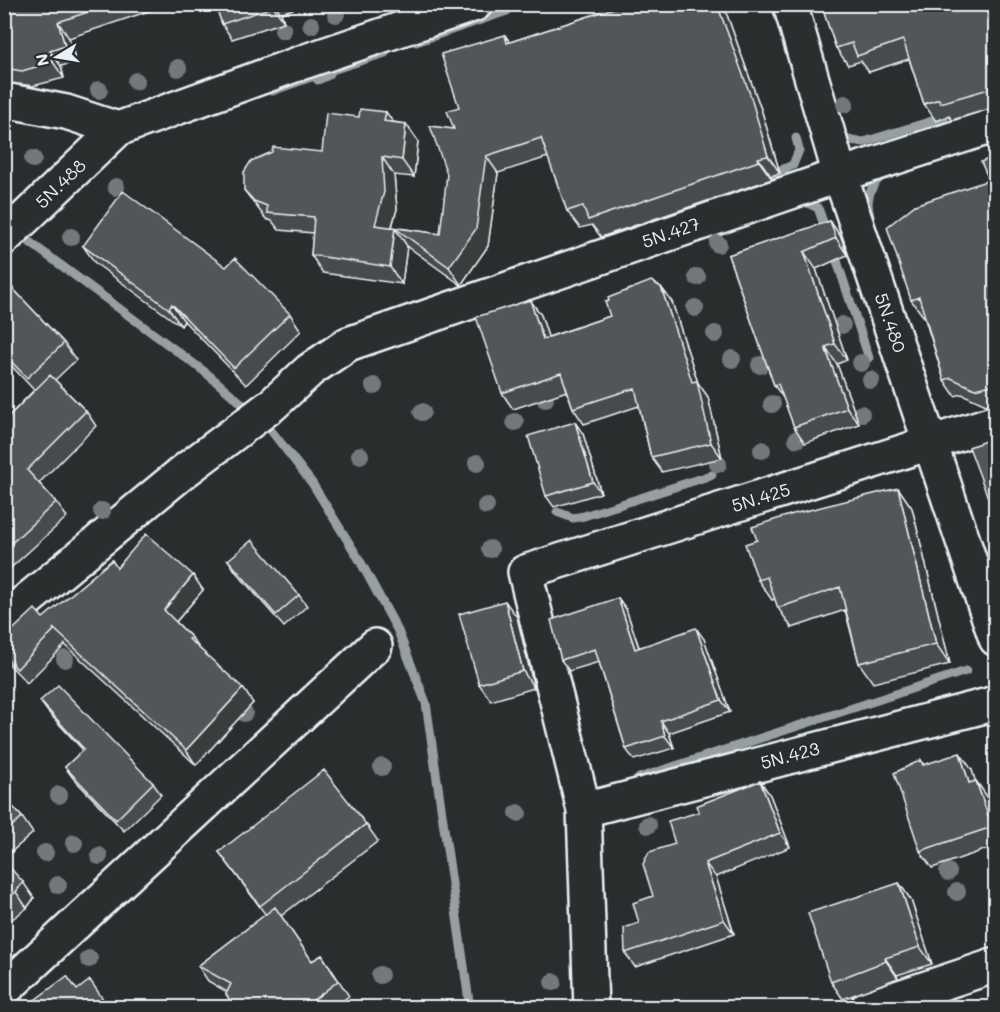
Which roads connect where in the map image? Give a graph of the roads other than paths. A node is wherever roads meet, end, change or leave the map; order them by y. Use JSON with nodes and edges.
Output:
{"nodes":[{"id":1,"x":475,"y":4,"type":"edge"},
{"id":2,"x":790,"y":4,"type":"edge"},
{"id":3,"x":4,"y":100,"type":"edge"},
{"id":4,"x":996,"y":126,"type":"edge"},
{"id":5,"x":118,"y":129,"type":"junction"},
{"id":6,"x":840,"y":176,"type":"junction"},
{"id":7,"x":4,"y":238,"type":"edge"},
{"id":8,"x":996,"y":422,"type":"edge"},
{"id":9,"x":930,"y":444,"type":"junction"},
{"id":10,"x":4,"y":619,"type":"edge"},
{"id":11,"x":996,"y":639,"type":"edge"},
{"id":12,"x":375,"y":646,"type":"dead end"},
{"id":13,"x":996,"y":703,"type":"edge"},
{"id":14,"x":584,"y":810,"type":"junction"},
{"id":15,"x":996,"y":966,"type":"edge"},
{"id":16,"x":4,"y":990,"type":"edge"},
{"id":17,"x":591,"y":1008,"type":"edge"},
{"id":18,"x":867,"y":1008,"type":"edge"}],
"edges":[{"from":1,"to":5,"type":"street"},
{"from":2,"to":6,"type":"street","name":"5N.480"},
{"from":3,"to":5,"type":"street"},
{"from":4,"to":6,"type":"street","name":"5N.427"},
{"from":5,"to":7,"type":"street","name":"5N.488"},
{"from":6,"to":9,"type":"street","name":"5N.480"},
{"from":6,"to":10,"type":"street","name":"5N.427"},
{"from":8,"to":9,"type":"street","name":"5N.425"},
{"from":9,"to":11,"type":"street","name":"5N.480"},
{"from":9,"to":14,"type":"street","name":"5N.425"},
{"from":12,"to":16,"type":"street"},
{"from":13,"to":14,"type":"street","name":"5N.423"},
{"from":14,"to":17,"type":"street"},
{"from":15,"to":18,"type":"street"}]}
